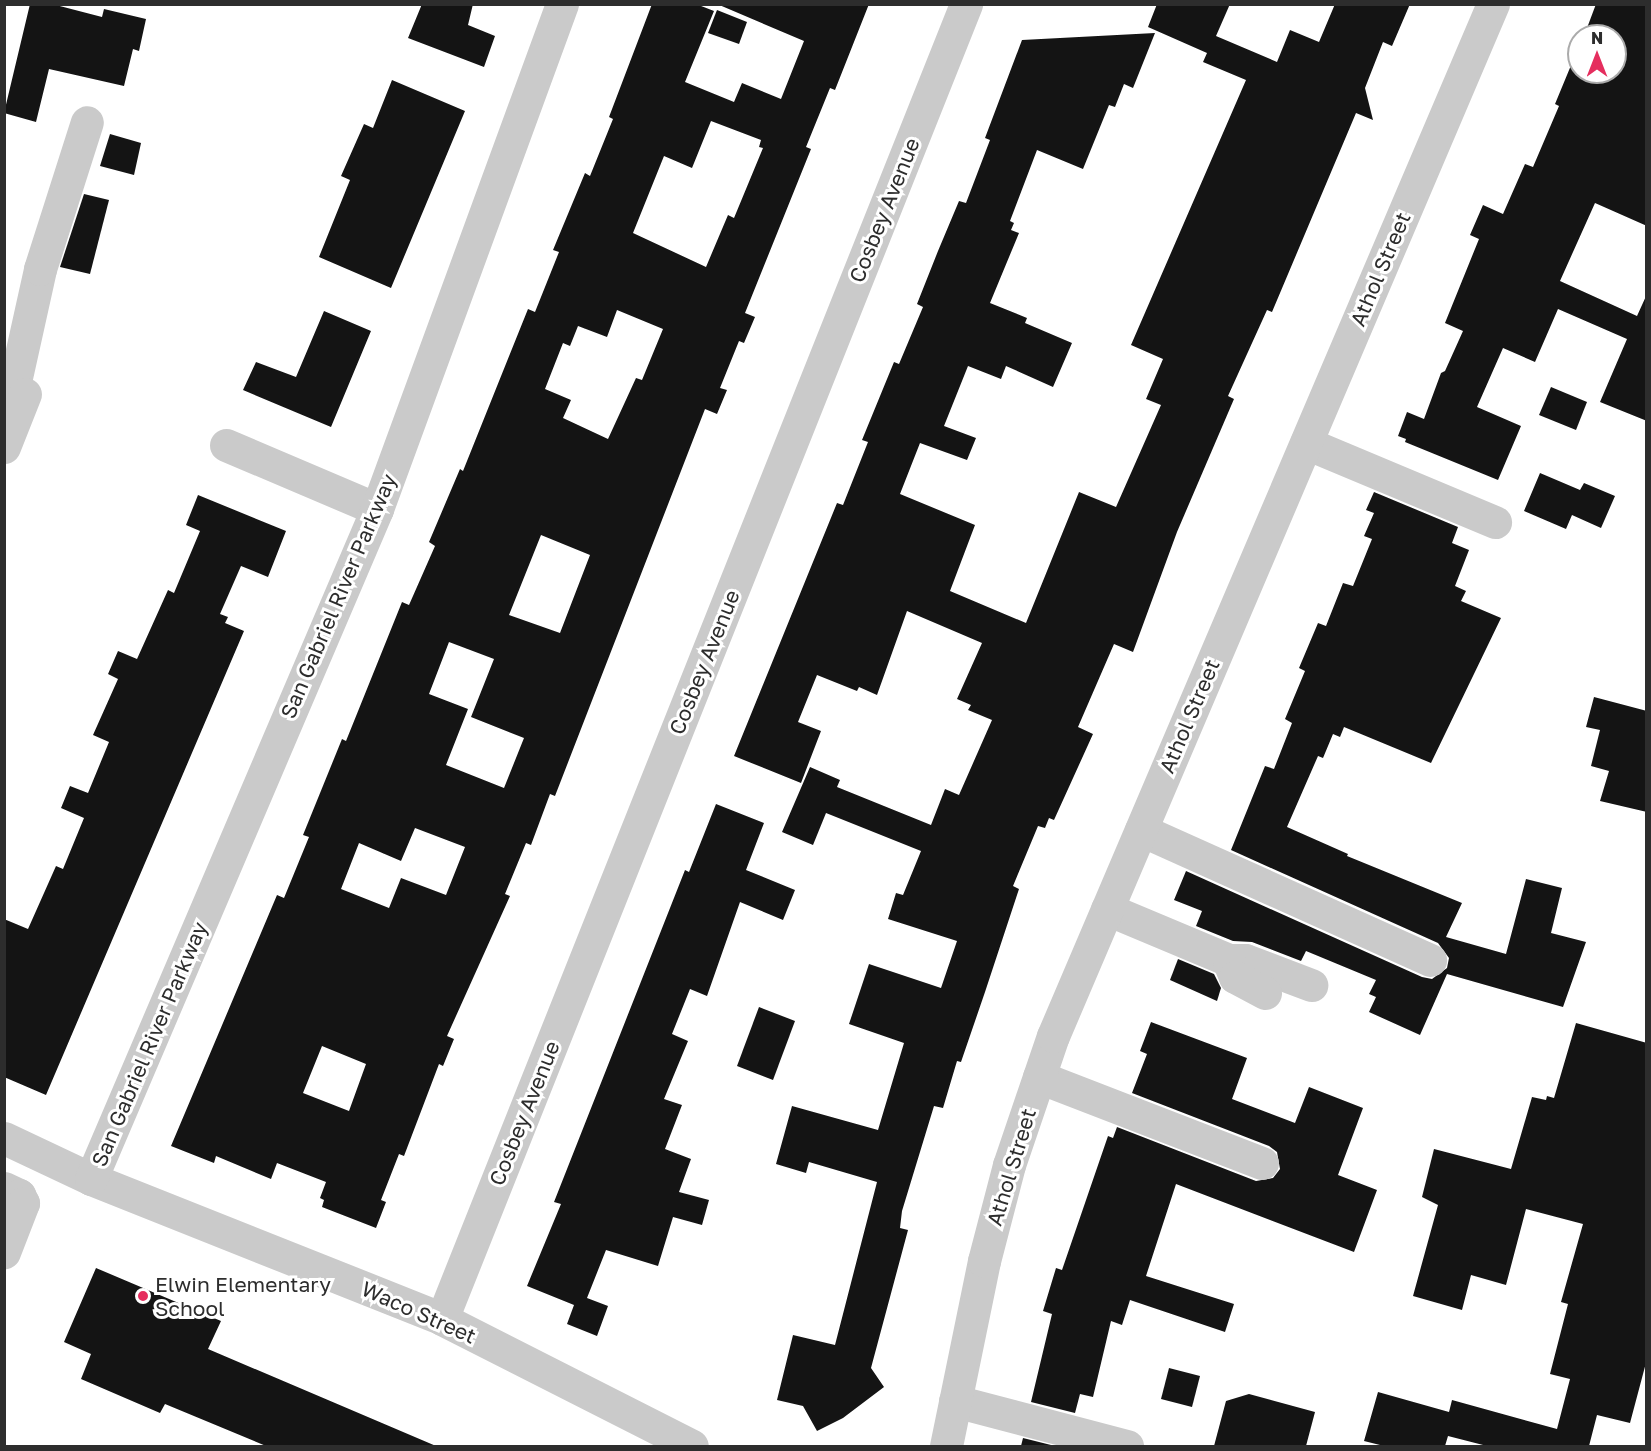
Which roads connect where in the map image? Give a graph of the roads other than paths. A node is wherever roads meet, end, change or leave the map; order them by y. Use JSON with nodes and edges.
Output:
{"nodes":[{"id":1,"x":562,"y":4,"type":"edge"},
{"id":2,"x":966,"y":4,"type":"edge"},
{"id":3,"x":1493,"y":4,"type":"edge"},
{"id":4,"x":87,"y":122,"type":"dead end"},
{"id":5,"x":22,"y":393,"type":"edge"},
{"id":6,"x":1306,"y":443,"type":"junction"},
{"id":7,"x":226,"y":445,"type":"dead end"},
{"id":8,"x":4,"y":447,"type":"edge"},
{"id":9,"x":377,"y":508,"type":"junction"},
{"id":10,"x":1495,"y":522,"type":"dead end"},
{"id":11,"x":1141,"y":830,"type":"junction"},
{"id":12,"x":1107,"y":909,"type":"junction"},
{"id":13,"x":1229,"y":960,"type":"junction"},
{"id":14,"x":1430,"y":960,"type":"dead end"},
{"id":15,"x":1311,"y":985,"type":"dead end"},
{"id":16,"x":1265,"y":993,"type":"dead end"},
{"id":17,"x":1039,"y":1077,"type":"junction"},
{"id":18,"x":4,"y":1138,"type":"edge"},
{"id":19,"x":1262,"y":1163,"type":"dead end"},
{"id":20,"x":91,"y":1179,"type":"junction"},
{"id":21,"x":4,"y":1188,"type":"edge"},
{"id":22,"x":4,"y":1252,"type":"edge"},
{"id":23,"x":442,"y":1319,"type":"junction"},
{"id":24,"x":955,"y":1401,"type":"junction"},
{"id":25,"x":692,"y":1446,"type":"edge"},
{"id":26,"x":946,"y":1446,"type":"edge"},
{"id":27,"x":1127,"y":1446,"type":"edge"}],
"edges":[{"from":1,"to":9,"type":"street","name":"San Gabriel River Parkway"},
{"from":2,"to":23,"type":"street","name":"Cosbey Avenue"},
{"from":3,"to":6,"type":"street","name":"Athol Street"},
{"from":4,"to":5,"type":"street"},
{"from":5,"to":8,"type":"street"},
{"from":6,"to":10,"type":"street"},
{"from":6,"to":11,"type":"street","name":"Athol Street"},
{"from":7,"to":9,"type":"street"},
{"from":9,"to":20,"type":"street","name":"San Gabriel River Parkway"},
{"from":11,"to":12,"type":"street","name":"Athol Street"},
{"from":11,"to":14,"type":"street"},
{"from":12,"to":13,"type":"street"},
{"from":12,"to":17,"type":"street","name":"Athol Street"},
{"from":13,"to":15,"type":"street"},
{"from":13,"to":16,"type":"street"},
{"from":17,"to":19,"type":"street"},
{"from":17,"to":24,"type":"street","name":"Athol Street"},
{"from":18,"to":20,"type":"street","name":"Waco Street"},
{"from":20,"to":23,"type":"street","name":"Waco Street"},
{"from":21,"to":22,"type":"street"},
{"from":23,"to":25,"type":"street","name":"Waco Street"},
{"from":24,"to":26,"type":"street","name":"Athol Street"},
{"from":24,"to":27,"type":"street"}]}
